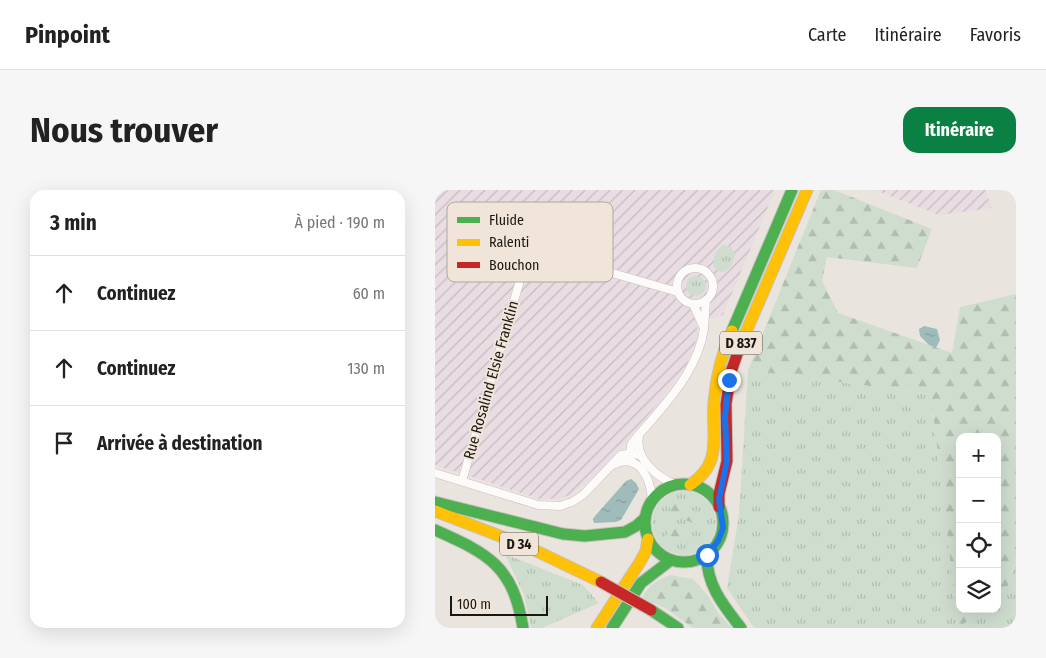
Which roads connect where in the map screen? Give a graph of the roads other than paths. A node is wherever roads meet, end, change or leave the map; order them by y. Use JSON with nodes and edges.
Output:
{"nodes":[{"id":1,"x":792,"y":190,"type":"edge"},
{"id":2,"x":807,"y":190,"type":"edge"},
{"id":3,"x":613,"y":273,"type":"edge"},
{"id":4,"x":519,"y":282,"type":"edge"},
{"id":5,"x":678,"y":292,"type":"junction"},
{"id":6,"x":706,"y":300,"type":"junction"},
{"id":7,"x":693,"y":304,"type":"junction"},
{"id":8,"x":704,"y":328,"type":"junction"},
{"id":9,"x":639,"y":436,"type":"junction"},
{"id":10,"x":630,"y":453,"type":"junction"},
{"id":11,"x":641,"y":456,"type":"junction"},
{"id":12,"x":632,"y":462,"type":"junction"},
{"id":13,"x":611,"y":466,"type":"junction"},
{"id":14,"x":435,"y":473,"type":"edge"},
{"id":15,"x":462,"y":481,"type":"junction"},
{"id":16,"x":690,"y":484,"type":"junction"},
{"id":17,"x":676,"y":485,"type":"junction"},
{"id":18,"x":652,"y":501,"type":"junction"},
{"id":19,"x":435,"y":502,"type":"edge"},
{"id":20,"x":719,"y":506,"type":"junction"},
{"id":21,"x":435,"y":512,"type":"edge"},
{"id":22,"x":645,"y":518,"type":"junction"},
{"id":23,"x":435,"y":530,"type":"edge"},
{"id":24,"x":648,"y":539,"type":"junction"},
{"id":25,"x":707,"y":555,"type":"junction"},
{"id":26,"x":671,"y":560,"type":"junction"},
{"id":27,"x":523,"y":628,"type":"edge"},
{"id":28,"x":597,"y":628,"type":"edge"},
{"id":29,"x":612,"y":628,"type":"edge"},
{"id":30,"x":678,"y":628,"type":"edge"},
{"id":31,"x":741,"y":628,"type":"edge"}],
"edges":[{"from":1,"to":16,"type":"main road","number":"D 837"},
{"from":2,"to":20,"type":"main road","number":"D 837"},
{"from":3,"to":5,"type":"street","name":"Rue Rosalind Elsie Franklin"},
{"from":4,"to":15,"type":"street","name":"Rue Rosalind Elsie Franklin"},
{"from":5,"to":6,"type":"street"},
{"from":5,"to":7,"type":"street"},
{"from":6,"to":7,"type":"street"},
{"from":6,"to":8,"type":"street"},
{"from":7,"to":8,"type":"street"},
{"from":8,"to":9,"type":"street"},
{"from":9,"to":10,"type":"street"},
{"from":9,"to":11,"type":"street"},
{"from":10,"to":11,"type":"street"},
{"from":10,"to":12,"type":"street"},
{"from":10,"to":13,"type":"street"},
{"from":11,"to":17,"type":"street"},
{"from":12,"to":13,"type":"street"},
{"from":12,"to":18,"type":"street"},
{"from":13,"to":15,"type":"street"},
{"from":14,"to":15,"type":"street"},
{"from":16,"to":17,"type":"main road"},
{"from":16,"to":20,"type":"main road"},
{"from":17,"to":18,"type":"main road"},
{"from":18,"to":22,"type":"main road"},
{"from":19,"to":22,"type":"main road"},
{"from":20,"to":25,"type":"main road"},
{"from":21,"to":30,"type":"main road","number":"D 34","bridge":true},
{"from":22,"to":24,"type":"main road"},
{"from":23,"to":27,"type":"main road","number":"D 34"},
{"from":24,"to":26,"type":"main road"},
{"from":24,"to":28,"type":"main road"},
{"from":25,"to":26,"type":"main road"},
{"from":25,"to":31,"type":"main road"},
{"from":26,"to":29,"type":"main road"}]}
